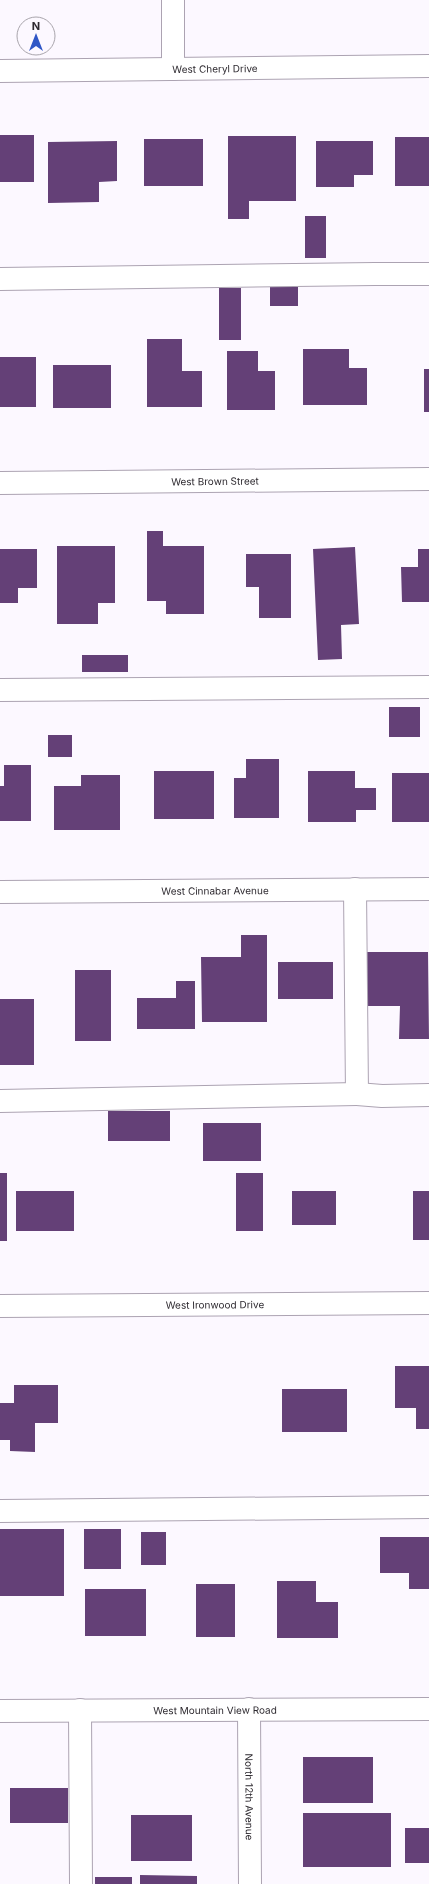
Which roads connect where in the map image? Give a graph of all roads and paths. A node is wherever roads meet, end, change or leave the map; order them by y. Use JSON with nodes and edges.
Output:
{"nodes":[{"id":1,"x":173,"y":0,"type":"edge"},
{"id":2,"x":429,"y":66,"type":"edge"},
{"id":3,"x":173,"y":69,"type":"junction"},
{"id":4,"x":0,"y":71,"type":"edge"},
{"id":5,"x":429,"y":274,"type":"edge"},
{"id":6,"x":0,"y":279,"type":"edge"},
{"id":7,"x":429,"y":479,"type":"edge"},
{"id":8,"x":0,"y":483,"type":"edge"},
{"id":9,"x":429,"y":687,"type":"edge"},
{"id":10,"x":0,"y":690,"type":"edge"},
{"id":11,"x":355,"y":889,"type":"junction"},
{"id":12,"x":429,"y":889,"type":"edge"},
{"id":13,"x":0,"y":892,"type":"edge"},
{"id":14,"x":357,"y":1094,"type":"junction"},
{"id":15,"x":429,"y":1095,"type":"edge"},
{"id":16,"x":0,"y":1101,"type":"edge"},
{"id":17,"x":429,"y":1303,"type":"edge"},
{"id":18,"x":0,"y":1306,"type":"edge"},
{"id":19,"x":429,"y":1507,"type":"edge"},
{"id":20,"x":0,"y":1511,"type":"edge"},
{"id":21,"x":249,"y":1709,"type":"junction"},
{"id":22,"x":429,"y":1709,"type":"edge"},
{"id":23,"x":80,"y":1710,"type":"junction"},
{"id":24,"x":0,"y":1711,"type":"edge"},
{"id":25,"x":81,"y":1884,"type":"edge"},
{"id":26,"x":250,"y":1884,"type":"edge"}],
"edges":[{"from":1,"to":3,"type":"street"},
{"from":2,"to":3,"type":"street","name":"West Cheryl Drive"},
{"from":3,"to":4,"type":"street","name":"West Cheryl Drive"},
{"from":5,"to":6,"type":"street"},
{"from":7,"to":8,"type":"street","name":"West Brown Street"},
{"from":9,"to":10,"type":"street"},
{"from":11,"to":12,"type":"street","name":"West Cinnabar Avenue"},
{"from":11,"to":13,"type":"street","name":"West Cinnabar Avenue"},
{"from":11,"to":14,"type":"street"},
{"from":14,"to":15,"type":"street"},
{"from":14,"to":16,"type":"street"},
{"from":17,"to":18,"type":"street","name":"West Ironwood Drive"},
{"from":19,"to":20,"type":"street"},
{"from":21,"to":22,"type":"street","name":"West Mountain View Road"},
{"from":21,"to":23,"type":"street","name":"West Mountain View Road"},
{"from":21,"to":26,"type":"street","name":"North 12th Avenue"},
{"from":23,"to":24,"type":"street","name":"West Mountain View Road"},
{"from":23,"to":25,"type":"street"}]}
